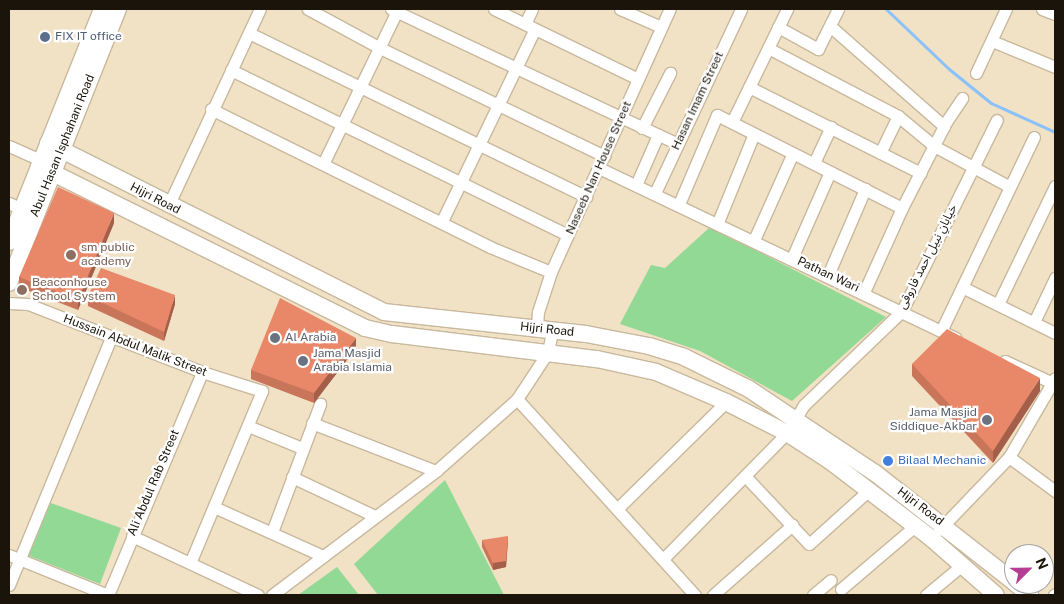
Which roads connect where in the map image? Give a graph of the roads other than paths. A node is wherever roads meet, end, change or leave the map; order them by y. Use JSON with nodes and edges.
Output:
{"nodes":[{"id":1,"x":102,"y":9,"type":"edge"},
{"id":2,"x":118,"y":9,"type":"edge"},
{"id":3,"x":260,"y":9,"type":"edge"},
{"id":4,"x":308,"y":9,"type":"edge"},
{"id":5,"x":494,"y":9,"type":"edge"},
{"id":6,"x":532,"y":9,"type":"edge"},
{"id":7,"x":620,"y":9,"type":"edge"},
{"id":8,"x":670,"y":9,"type":"edge"},
{"id":9,"x":741,"y":9,"type":"edge"},
{"id":10,"x":787,"y":9,"type":"edge"},
{"id":11,"x":838,"y":9,"type":"edge"},
{"id":12,"x":1006,"y":9,"type":"edge"},
{"id":13,"x":1042,"y":9,"type":"edge"},
{"id":14,"x":395,"y":10,"type":"edge"},
{"id":15,"x":1055,"y":14,"type":"edge"},
{"id":16,"x":830,"y":26,"type":"junction"},
{"id":17,"x":530,"y":27,"type":"junction"},
{"id":18,"x":661,"y":27,"type":"junction"},
{"id":19,"x":778,"y":27,"type":"junction"},
{"id":20,"x":249,"y":33,"type":"junction"},
{"id":21,"x":992,"y":41,"type":"junction"},
{"id":22,"x":380,"y":48,"type":"junction"},
{"id":23,"x":768,"y":48,"type":"junction"},
{"id":24,"x":1055,"y":67,"type":"edge"},
{"id":25,"x":516,"y":69,"type":"junction"},
{"id":26,"x":231,"y":70,"type":"junction"},
{"id":27,"x":670,"y":73,"type":"dead end"},
{"id":28,"x":976,"y":73,"type":"dead end"},
{"id":29,"x":638,"y":79,"type":"junction"},
{"id":30,"x":361,"y":87,"type":"junction"},
{"id":31,"x":749,"y":87,"type":"junction"},
{"id":32,"x":962,"y":98,"type":"dead end"},
{"id":33,"x":499,"y":105,"type":"junction"},
{"id":34,"x":211,"y":109,"type":"junction"},
{"id":35,"x":898,"y":116,"type":"junction"},
{"id":36,"x":621,"y":118,"type":"junction"},
{"id":37,"x":997,"y":120,"type":"dead end"},
{"id":38,"x":732,"y":122,"type":"junction"},
{"id":39,"x":342,"y":124,"type":"junction"},
{"id":40,"x":944,"y":126,"type":"junction"},
{"id":41,"x":830,"y":127,"type":"junction"},
{"id":42,"x":642,"y":128,"type":"junction"},
{"id":43,"x":754,"y":134,"type":"junction"},
{"id":44,"x":658,"y":135,"type":"junction"},
{"id":45,"x":1034,"y":138,"type":"dead end"},
{"id":46,"x":678,"y":144,"type":"junction"},
{"id":47,"x":479,"y":145,"type":"junction"},
{"id":48,"x":9,"y":146,"type":"edge"},
{"id":49,"x":934,"y":146,"type":"junction"},
{"id":50,"x":55,"y":147,"type":"junction"},
{"id":51,"x":880,"y":152,"type":"junction"},
{"id":52,"x":793,"y":153,"type":"junction"},
{"id":53,"x":604,"y":156,"type":"junction"},
{"id":54,"x":323,"y":164,"type":"junction"},
{"id":55,"x":814,"y":164,"type":"junction"},
{"id":56,"x":44,"y":166,"type":"junction"},
{"id":57,"x":973,"y":166,"type":"junction"},
{"id":58,"x":599,"y":168,"type":"junction"},
{"id":59,"x":830,"y":172,"type":"junction"},
{"id":60,"x":921,"y":173,"type":"junction"},
{"id":61,"x":461,"y":182,"type":"junction"},
{"id":62,"x":636,"y":185,"type":"junction"},
{"id":63,"x":1010,"y":186,"type":"junction"},
{"id":64,"x":1055,"y":186,"type":"edge"},
{"id":65,"x":865,"y":189,"type":"junction"},
{"id":66,"x":655,"y":193,"type":"junction"},
{"id":67,"x":586,"y":197,"type":"junction"},
{"id":68,"x":679,"y":204,"type":"junction"},
{"id":69,"x":15,"y":206,"type":"edge"},
{"id":70,"x":168,"y":206,"type":"junction"},
{"id":71,"x":902,"y":208,"type":"junction"},
{"id":72,"x":442,"y":221,"type":"junction"},
{"id":73,"x":718,"y":222,"type":"junction"},
{"id":74,"x":568,"y":235,"type":"junction"},
{"id":75,"x":754,"y":240,"type":"junction"},
{"id":76,"x":9,"y":242,"type":"edge"},
{"id":77,"x":792,"y":258,"type":"junction"},
{"id":78,"x":551,"y":272,"type":"junction"},
{"id":79,"x":828,"y":275,"type":"junction"},
{"id":80,"x":1055,"y":278,"type":"edge"},
{"id":81,"x":9,"y":283,"type":"edge"},
{"id":82,"x":962,"y":287,"type":"junction"},
{"id":83,"x":864,"y":292,"type":"junction"},
{"id":84,"x":9,"y":303,"type":"edge"},
{"id":85,"x":998,"y":304,"type":"junction"},
{"id":86,"x":902,"y":311,"type":"junction"},
{"id":87,"x":1034,"y":322,"type":"junction"},
{"id":88,"x":544,"y":330,"type":"junction"},
{"id":89,"x":941,"y":331,"type":"junction"},
{"id":90,"x":1055,"y":333,"type":"edge"},
{"id":91,"x":111,"y":337,"type":"junction"},
{"id":92,"x":967,"y":343,"type":"edge"},
{"id":93,"x":548,"y":352,"type":"junction"},
{"id":94,"x":992,"y":355,"type":"edge"},
{"id":95,"x":202,"y":372,"type":"junction"},
{"id":96,"x":1054,"y":382,"type":"edge"},
{"id":97,"x":517,"y":399,"type":"junction"},
{"id":98,"x":726,"y":402,"type":"junction"},
{"id":99,"x":320,"y":404,"type":"dead end"},
{"id":100,"x":312,"y":423,"type":"junction"},
{"id":101,"x":248,"y":426,"type":"junction"},
{"id":102,"x":791,"y":427,"type":"junction"},
{"id":103,"x":302,"y":448,"type":"junction"},
{"id":104,"x":1009,"y":457,"type":"junction"},
{"id":105,"x":436,"y":471,"type":"junction"},
{"id":106,"x":292,"y":477,"type":"junction"},
{"id":107,"x":746,"y":477,"type":"junction"},
{"id":108,"x":868,"y":490,"type":"junction"},
{"id":109,"x":1055,"y":491,"type":"edge"},
{"id":110,"x":214,"y":507,"type":"junction"},
{"id":111,"x":618,"y":508,"type":"junction"},
{"id":112,"x":375,"y":516,"type":"junction"},
{"id":113,"x":792,"y":525,"type":"junction"},
{"id":114,"x":944,"y":525,"type":"junction"},
{"id":115,"x":915,"y":526,"type":"junction"},
{"id":116,"x":272,"y":532,"type":"junction"},
{"id":117,"x":132,"y":536,"type":"junction"},
{"id":118,"x":931,"y":538,"type":"junction"},
{"id":119,"x":323,"y":556,"type":"junction"},
{"id":120,"x":14,"y":557,"type":"edge"},
{"id":121,"x":663,"y":559,"type":"junction"},
{"id":122,"x":191,"y":561,"type":"junction"},
{"id":123,"x":962,"y":565,"type":"junction"},
{"id":124,"x":1004,"y":574,"type":"edge"},
{"id":125,"x":831,"y":580,"type":"dead end"},
{"id":126,"x":9,"y":585,"type":"edge"},
{"id":127,"x":841,"y":589,"type":"dead end"},
{"id":128,"x":94,"y":593,"type":"edge"},
{"id":129,"x":108,"y":595,"type":"edge"},
{"id":130,"x":258,"y":595,"type":"edge"},
{"id":131,"x":272,"y":595,"type":"edge"},
{"id":132,"x":695,"y":595,"type":"edge"},
{"id":133,"x":713,"y":595,"type":"edge"},
{"id":134,"x":813,"y":595,"type":"edge"},
{"id":135,"x":926,"y":595,"type":"edge"},
{"id":136,"x":996,"y":595,"type":"edge"}],
"edges":[{"from":1,"to":50,"type":"main road","name":"Abul Hasan Isphahani Road"},
{"from":2,"to":50,"type":"main road","name":"Abul Hasan Isphahani Road"},
{"from":3,"to":20,"type":"street"},
{"from":4,"to":22,"type":"street"},
{"from":5,"to":17,"type":"street"},
{"from":6,"to":17,"type":"street"},
{"from":7,"to":18,"type":"street"},
{"from":8,"to":18,"type":"street","name":"Naseeb Nan House Street"},
{"from":9,"to":46,"type":"street","name":"Hasan Imam Street"},
{"from":10,"to":19,"type":"street"},
{"from":11,"to":16,"type":"street"},
{"from":12,"to":21,"type":"street"},
{"from":13,"to":15,"type":"street"},
{"from":14,"to":22,"type":"street"},
{"from":14,"to":25,"type":"street"},
{"from":16,"to":19,"type":"street"},
{"from":16,"to":40,"type":"street"},
{"from":17,"to":25,"type":"street"},
{"from":17,"to":29,"type":"street"},
{"from":18,"to":29,"type":"street","name":"Naseeb Nan House Street"},
{"from":19,"to":23,"type":"street"},
{"from":20,"to":26,"type":"street"},
{"from":20,"to":30,"type":"street"},
{"from":21,"to":24,"type":"street"},
{"from":21,"to":28,"type":"street"},
{"from":22,"to":30,"type":"street"},
{"from":22,"to":33,"type":"street"},
{"from":23,"to":31,"type":"street"},
{"from":23,"to":35,"type":"street"},
{"from":25,"to":33,"type":"street"},
{"from":25,"to":36,"type":"street"},
{"from":26,"to":34,"type":"street"},
{"from":26,"to":39,"type":"street"},
{"from":27,"to":42,"type":"street"},
{"from":29,"to":36,"type":"street","name":"Naseeb Nan House Street"},
{"from":30,"to":39,"type":"street"},
{"from":30,"to":47,"type":"street"},
{"from":31,"to":38,"type":"street"},
{"from":31,"to":41,"type":"street"},
{"from":32,"to":40,"type":"street"},
{"from":33,"to":47,"type":"street"},
{"from":33,"to":53,"type":"street"},
{"from":34,"to":54,"type":"street"},
{"from":34,"to":70,"type":"street"},
{"from":35,"to":49,"type":"street"},
{"from":35,"to":51,"type":"street"},
{"from":36,"to":42,"type":"street"},
{"from":36,"to":53,"type":"street","name":"Naseeb Nan House Street"},
{"from":37,"to":57,"type":"street","name":"خیابانِ نبیل احمد فاروقی"},
{"from":38,"to":43,"type":"street"},
{"from":38,"to":68,"type":"street"},
{"from":39,"to":54,"type":"street"},
{"from":39,"to":61,"type":"street"},
{"from":40,"to":49,"type":"street"},
{"from":41,"to":51,"type":"street"},
{"from":41,"to":55,"type":"street"},
{"from":42,"to":44,"type":"street"},
{"from":43,"to":52,"type":"street"},
{"from":43,"to":73,"type":"street"},
{"from":44,"to":46,"type":"street"},
{"from":44,"to":62,"type":"street"},
{"from":45,"to":63,"type":"street"},
{"from":46,"to":66,"type":"street","name":"Hasan Imam Street"},
{"from":47,"to":61,"type":"street"},
{"from":47,"to":67,"type":"street"},
{"from":48,"to":56,"type":"street"},
{"from":49,"to":57,"type":"street"},
{"from":49,"to":60,"type":"street"},
{"from":50,"to":56,"type":"main road","name":"Abul Hasan Isphahani Road"},
{"from":50,"to":70,"type":"main road","name":"Hijri Road"},
{"from":51,"to":60,"type":"street"},
{"from":52,"to":55,"type":"street"},
{"from":52,"to":75,"type":"street"},
{"from":53,"to":58,"type":"street","name":"Naseeb Nan House Street"},
{"from":54,"to":72,"type":"street"},
{"from":55,"to":59,"type":"street"},
{"from":56,"to":69,"type":"main road","name":"Abul Hasan Isphahani Road"},
{"from":56,"to":81,"type":"main road","name":"Abul Hasan Isphahani Road"},
{"from":56,"to":93,"type":"main road","name":"Hijri Road"},
{"from":57,"to":63,"type":"street"},
{"from":57,"to":86,"type":"street","name":"خیابانِ نبیل احمد فاروقی"},
{"from":58,"to":62,"type":"street","name":"Pathan Wari"},
{"from":58,"to":67,"type":"street","name":"Naseeb Nan House Street"},
{"from":59,"to":65,"type":"street"},
{"from":59,"to":77,"type":"street"},
{"from":60,"to":71,"type":"street"},
{"from":61,"to":72,"type":"street"},
{"from":61,"to":74,"type":"street"},
{"from":62,"to":66,"type":"street","name":"Pathan Wari"},
{"from":63,"to":82,"type":"street"},
{"from":64,"to":85,"type":"street"},
{"from":65,"to":71,"type":"street"},
{"from":65,"to":79,"type":"street"},
{"from":66,"to":68,"type":"street","name":"Pathan Wari"},
{"from":67,"to":74,"type":"street","name":"Naseeb Nan House Street"},
{"from":68,"to":73,"type":"street","name":"Pathan Wari"},
{"from":69,"to":76,"type":"main road","name":"Abul Hasan Isphahani Road"},
{"from":70,"to":88,"type":"main road","name":"Hijri Road"},
{"from":71,"to":83,"type":"street"},
{"from":72,"to":78,"type":"street"},
{"from":73,"to":75,"type":"street","name":"Pathan Wari"},
{"from":74,"to":78,"type":"street","name":"Naseeb Nan House Street"},
{"from":75,"to":77,"type":"street","name":"Pathan Wari"},
{"from":77,"to":79,"type":"street","name":"Pathan Wari"},
{"from":78,"to":88,"type":"street","name":"Naseeb Nan House Street"},
{"from":79,"to":83,"type":"street","name":"Pathan Wari"},
{"from":80,"to":87,"type":"street"},
{"from":82,"to":85,"type":"street"},
{"from":82,"to":89,"type":"street"},
{"from":83,"to":86,"type":"street","name":"Pathan Wari"},
{"from":84,"to":91,"type":"street","name":"Hussain Abdul Malik Street"},
{"from":85,"to":87,"type":"street"},
{"from":86,"to":89,"type":"street","name":"Pathan Wari"},
{"from":86,"to":102,"type":"street","name":"خیابانِ نبیل احمد فاروقی"},
{"from":87,"to":90,"type":"street"},
{"from":88,"to":93,"type":"street","name":"Naseeb Nan House Street"},
{"from":88,"to":102,"type":"main road","name":"Hijri Road"},
{"from":89,"to":92,"type":"street","name":"Pathan Wari"},
{"from":91,"to":95,"type":"street","name":"Hussain Abdul Malik Street"},
{"from":91,"to":120,"type":"street"},
{"from":93,"to":97,"type":"street"},
{"from":93,"to":98,"type":"main road","name":"Hijri Road"},
{"from":94,"to":96,"type":"street"},
{"from":95,"to":101,"type":"street","name":"Hussain Abdul Malik Street"},
{"from":95,"to":117,"type":"street","name":"Ali Abdul Rab Street"},
{"from":96,"to":104,"type":"street"},
{"from":97,"to":105,"type":"street"},
{"from":97,"to":111,"type":"street"},
{"from":98,"to":102,"type":"main road","name":"Hijri Road"},
{"from":98,"to":111,"type":"street"},
{"from":99,"to":100,"type":"street"},
{"from":100,"to":103,"type":"street"},
{"from":100,"to":105,"type":"street"},
{"from":101,"to":103,"type":"street"},
{"from":101,"to":110,"type":"street"},
{"from":102,"to":107,"type":"street","name":"خیابانِ نبیل احمد فاروقی"},
{"from":102,"to":108,"type":"main road","name":"Hijri Road"},
{"from":102,"to":114,"type":"main road","name":"Hijri Road"},
{"from":103,"to":106,"type":"street"},
{"from":104,"to":109,"type":"street"},
{"from":104,"to":114,"type":"street"},
{"from":105,"to":112,"type":"street"},
{"from":106,"to":112,"type":"street"},
{"from":106,"to":116,"type":"street"},
{"from":107,"to":113,"type":"street"},
{"from":107,"to":121,"type":"street","name":"خیابانِ نبیل احمد فاروقی"},
{"from":108,"to":113,"type":"street"},
{"from":108,"to":115,"type":"main road","name":"Hijri Road"},
{"from":110,"to":116,"type":"street"},
{"from":110,"to":122,"type":"street"},
{"from":111,"to":121,"type":"street"},
{"from":112,"to":119,"type":"street"},
{"from":113,"to":133,"type":"street"},
{"from":114,"to":118,"type":"street"},
{"from":114,"to":124,"type":"main road","name":"Hijri Road"},
{"from":115,"to":118,"type":"main road","name":"Hijri Road"},
{"from":115,"to":127,"type":"street"},
{"from":116,"to":119,"type":"street"},
{"from":117,"to":122,"type":"street"},
{"from":117,"to":129,"type":"street","name":"Ali Abdul Rab Street"},
{"from":118,"to":123,"type":"main road","name":"Hijri Road"},
{"from":119,"to":131,"type":"street"},
{"from":120,"to":126,"type":"street"},
{"from":120,"to":128,"type":"street"},
{"from":121,"to":132,"type":"street"},
{"from":122,"to":130,"type":"street"},
{"from":123,"to":135,"type":"street"},
{"from":123,"to":136,"type":"main road","name":"Hijri Road"},
{"from":125,"to":134,"type":"street"},
{"from":128,"to":129,"type":"street"}]}
